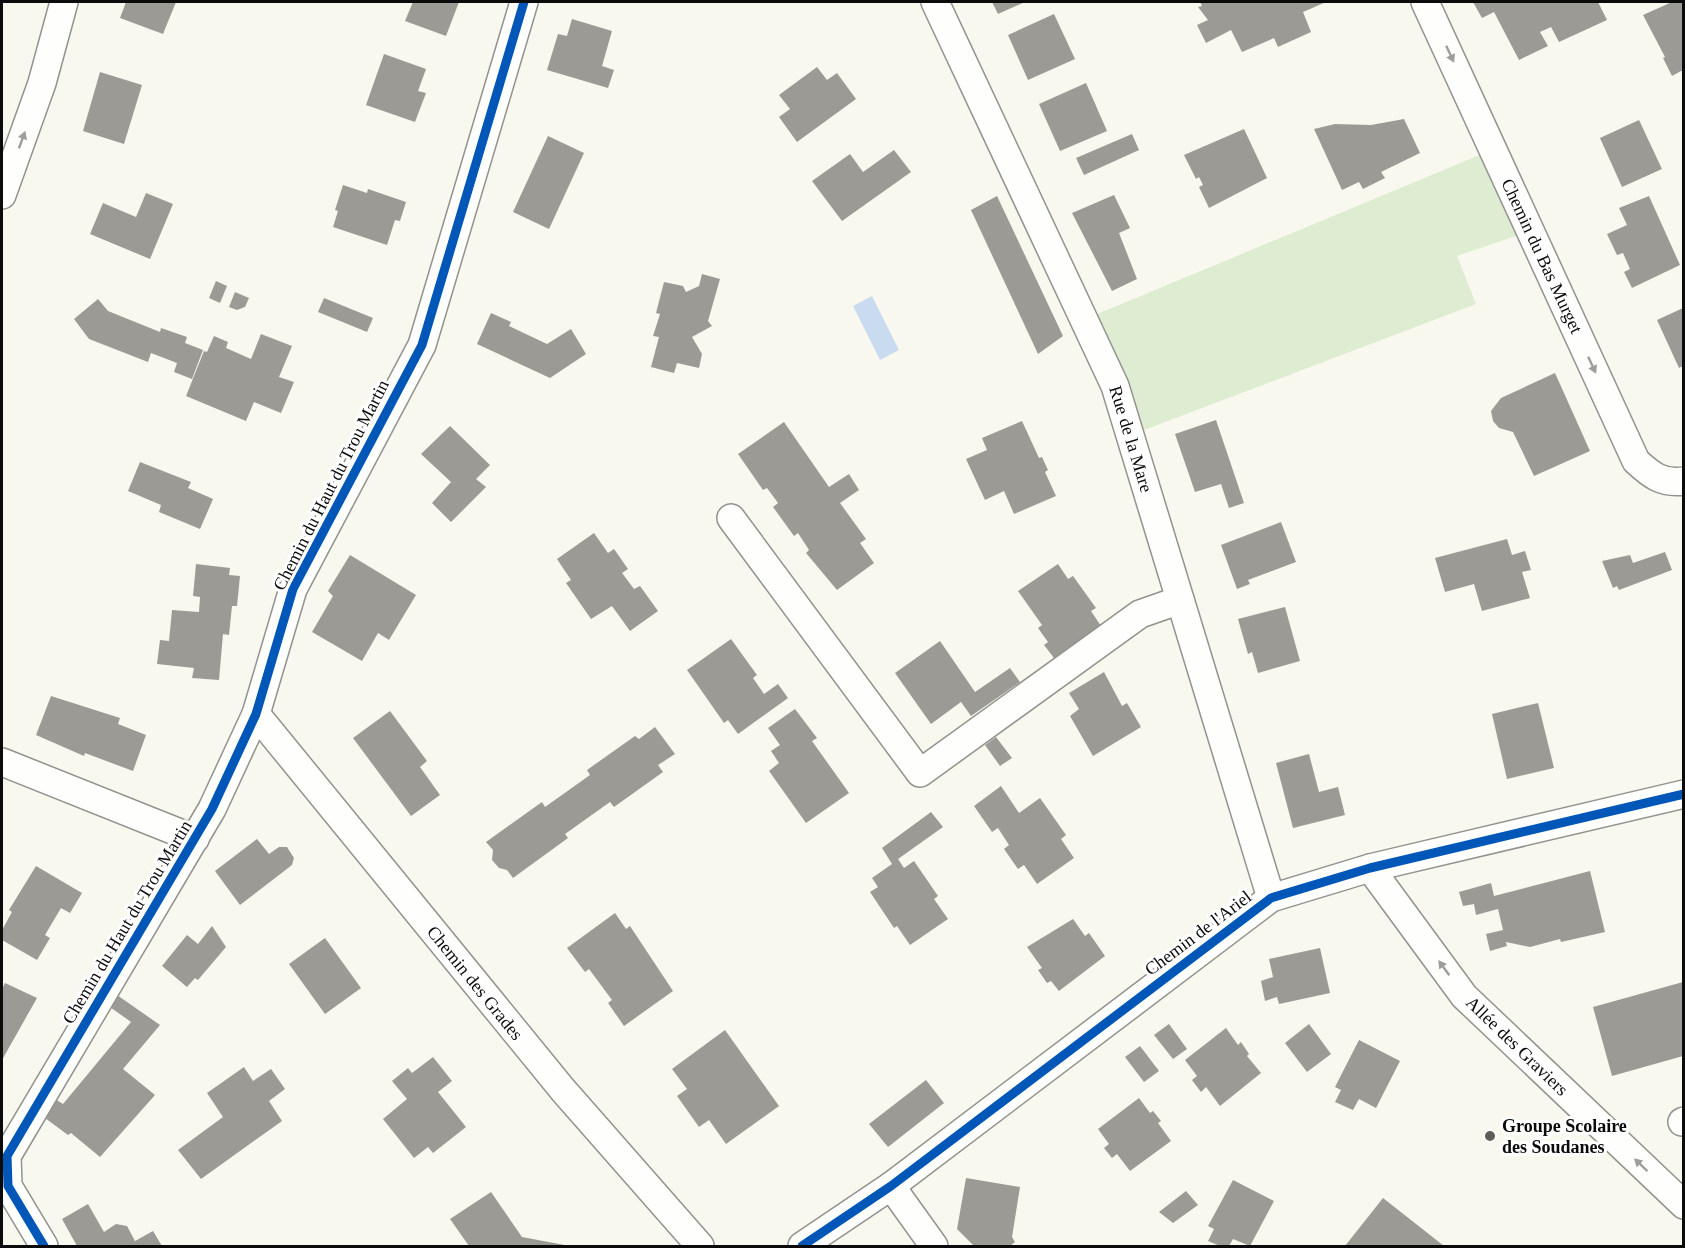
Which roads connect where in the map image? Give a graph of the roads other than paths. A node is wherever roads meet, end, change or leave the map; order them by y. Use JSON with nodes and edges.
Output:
{"nodes":[{"id":1,"x":63,"y":2,"type":"edge"},
{"id":2,"x":524,"y":2,"type":"edge"},
{"id":3,"x":936,"y":2,"type":"edge"},
{"id":4,"x":1425,"y":2,"type":"edge"},
{"id":5,"x":2,"y":195,"type":"edge"},
{"id":6,"x":1683,"y":481,"type":"edge"},
{"id":7,"x":731,"y":518,"type":"dead end"},
{"id":8,"x":1180,"y":600,"type":"junction"},
{"id":9,"x":256,"y":714,"type":"junction"},
{"id":10,"x":2,"y":762,"type":"edge"},
{"id":11,"x":1683,"y":794,"type":"edge"},
{"id":12,"x":195,"y":839,"type":"junction"},
{"id":13,"x":1370,"y":868,"type":"junction"},
{"id":14,"x":1271,"y":898,"type":"junction"},
{"id":15,"x":891,"y":1186,"type":"junction"},
{"id":16,"x":1683,"y":1205,"type":"edge"},
{"id":17,"x":44,"y":1246,"type":"edge"},
{"id":18,"x":700,"y":1246,"type":"edge"},
{"id":19,"x":802,"y":1246,"type":"edge"},
{"id":20,"x":934,"y":1246,"type":"edge"}],
"edges":[{"from":5,"to":1,"type":"street","one_way":true},
{"from":2,"to":9,"type":"street","name":"Chemin du Haut du Trou Martin"},
{"from":3,"to":8,"type":"street","name":"Rue de la Mare"},
{"from":4,"to":6,"type":"street","name":"Chemin du Bas Murget","one_way":true},
{"from":7,"to":8,"type":"street"},
{"from":8,"to":14,"type":"street","name":"Rue de la Mare"},
{"from":9,"to":12,"type":"street","name":"Chemin du Haut du Trou Martin"},
{"from":9,"to":18,"type":"street","name":"Chemin des Grades"},
{"from":10,"to":12,"type":"street"},
{"from":11,"to":13,"type":"street","name":"Chemin de l'Ariel"},
{"from":12,"to":17,"type":"street","name":"Chemin du Haut du Trou Martin"},
{"from":13,"to":14,"type":"street","name":"Chemin de l'Ariel"},
{"from":16,"to":13,"type":"street","name":"Allée des Graviers","one_way":true},
{"from":14,"to":15,"type":"street","name":"Chemin de l'Ariel"},
{"from":15,"to":19,"type":"street","name":"Chemin de l'Ariel"},
{"from":15,"to":20,"type":"street"}]}
